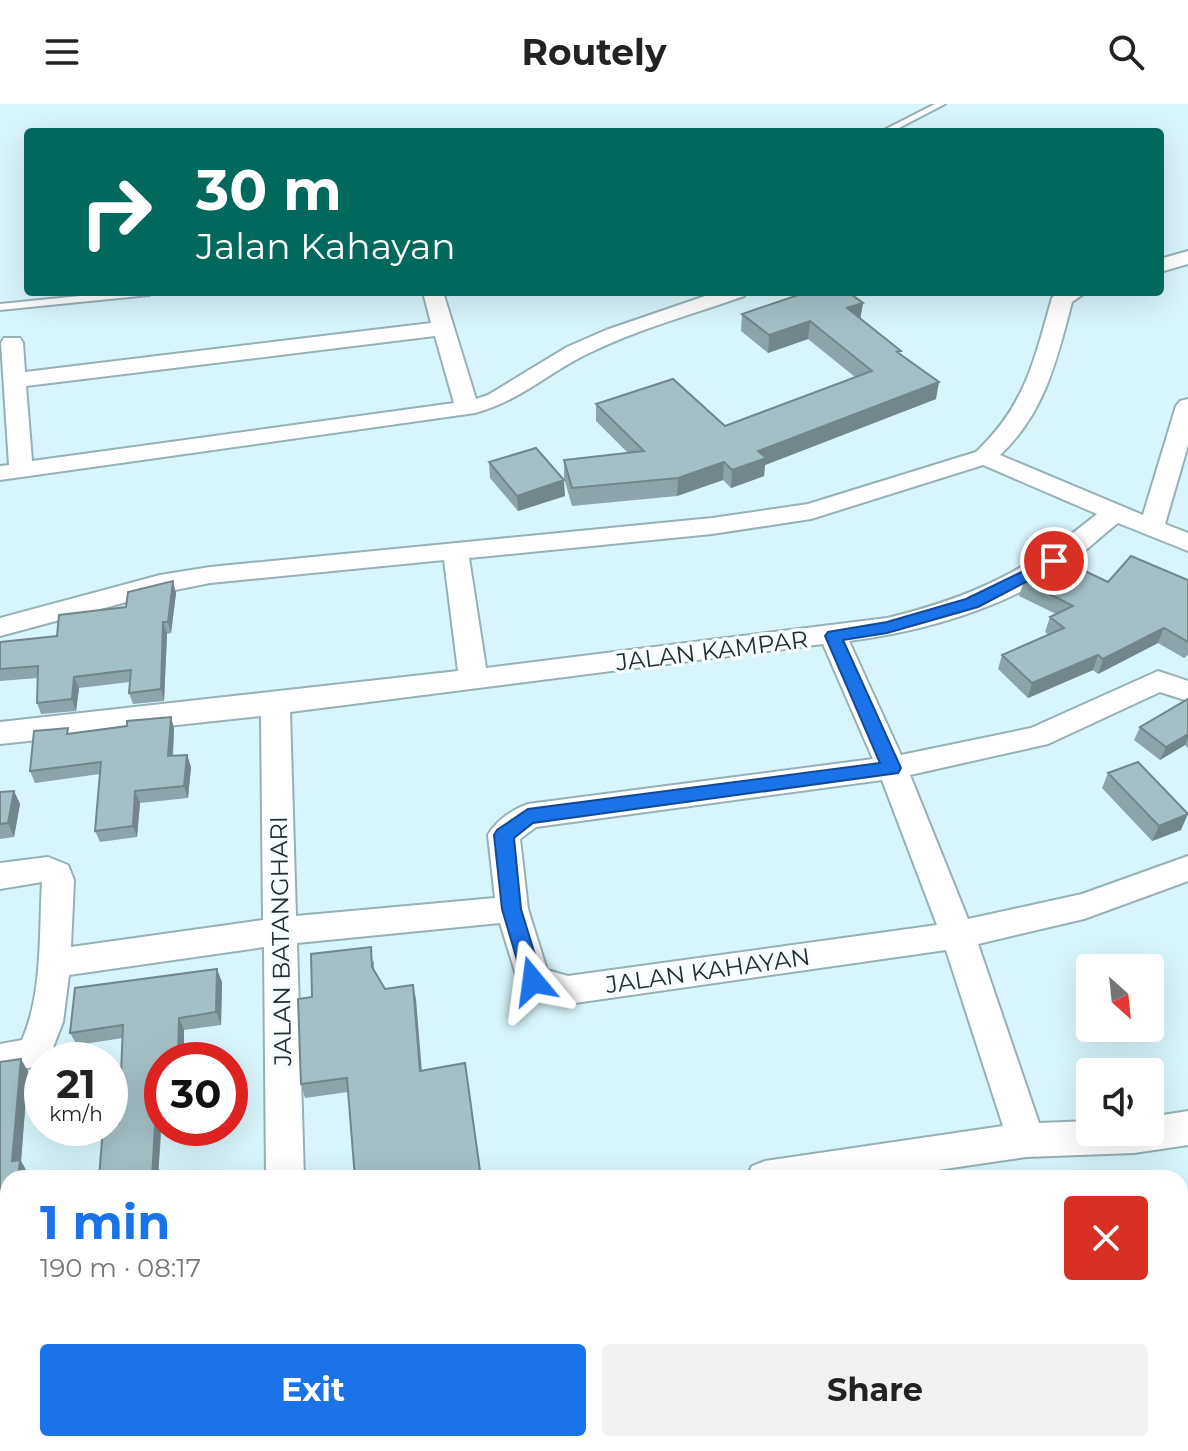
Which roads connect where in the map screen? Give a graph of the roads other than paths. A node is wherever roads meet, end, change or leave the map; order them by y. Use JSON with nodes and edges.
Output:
{"nodes":[{"id":1,"x":941,"y":104,"type":"edge"},
{"id":2,"x":892,"y":128,"type":"edge"},
{"id":3,"x":1188,"y":257,"type":"edge"},
{"id":4,"x":1164,"y":265,"type":"edge"},
{"id":5,"x":109,"y":296,"type":"edge"},
{"id":6,"x":434,"y":296,"type":"edge"},
{"id":7,"x":726,"y":296,"type":"edge"},
{"id":8,"x":1067,"y":296,"type":"edge"},
{"id":9,"x":0,"y":307,"type":"edge"},
{"id":10,"x":446,"y":328,"type":"junction"},
{"id":11,"x":12,"y":343,"type":"dead end"},
{"id":12,"x":17,"y":380,"type":"junction"},
{"id":13,"x":1188,"y":406,"type":"edge"},
{"id":14,"x":467,"y":408,"type":"junction"},
{"id":15,"x":984,"y":457,"type":"junction"},
{"id":16,"x":11,"y":471,"type":"edge"},
{"id":17,"x":1113,"y":514,"type":"junction"},
{"id":18,"x":1151,"y":528,"type":"junction"},
{"id":19,"x":1188,"y":543,"type":"edge"},
{"id":20,"x":455,"y":549,"type":"junction"},
{"id":21,"x":0,"y":627,"type":"edge"},
{"id":22,"x":833,"y":636,"type":"junction"},
{"id":23,"x":473,"y":678,"type":"junction"},
{"id":24,"x":1188,"y":691,"type":"edge"},
{"id":25,"x":275,"y":704,"type":"junction"},
{"id":26,"x":0,"y":733,"type":"edge"},
{"id":27,"x":892,"y":768,"type":"junction"},
{"id":28,"x":1188,"y":868,"type":"edge"},
{"id":29,"x":0,"y":876,"type":"edge"},
{"id":30,"x":512,"y":909,"type":"junction"},
{"id":31,"x":282,"y":931,"type":"junction"},
{"id":32,"x":958,"y":935,"type":"junction"},
{"id":33,"x":54,"y":963,"type":"junction"},
{"id":34,"x":0,"y":1059,"type":"edge"},
{"id":35,"x":1188,"y":1128,"type":"edge"},
{"id":36,"x":1026,"y":1140,"type":"junction"},
{"id":37,"x":285,"y":1170,"type":"edge"},
{"id":38,"x":820,"y":1170,"type":"edge"}],
"edges":[{"from":1,"to":2,"type":"lane"},
{"from":3,"to":4,"type":"street"},
{"from":5,"to":9,"type":"lane"},
{"from":6,"to":10,"type":"street"},
{"from":7,"to":14,"type":"street"},
{"from":8,"to":15,"type":"street"},
{"from":10,"to":12,"type":"street"},
{"from":10,"to":14,"type":"street"},
{"from":11,"to":12,"type":"street"},
{"from":12,"to":16,"type":"street"},
{"from":13,"to":18,"type":"street"},
{"from":14,"to":16,"type":"street"},
{"from":15,"to":17,"type":"street"},
{"from":15,"to":20,"type":"street"},
{"from":17,"to":18,"type":"street"},
{"from":17,"to":22,"type":"street","name":"JALAN KAMPAR"},
{"from":18,"to":19,"type":"street"},
{"from":20,"to":21,"type":"street"},
{"from":20,"to":23,"type":"street"},
{"from":22,"to":23,"type":"street","name":"JALAN KAMPAR"},
{"from":22,"to":27,"type":"street"},
{"from":23,"to":25,"type":"street","name":"JALAN KAMPAR"},
{"from":24,"to":27,"type":"street","name":"JALAN KAHAYAN"},
{"from":25,"to":26,"type":"street","name":"JALAN KAMPAR"},
{"from":25,"to":31,"type":"street","name":"JALAN BATANGHARI"},
{"from":27,"to":30,"type":"street","name":"JALAN KAHAYAN"},
{"from":27,"to":32,"type":"street"},
{"from":28,"to":32,"type":"street","name":"JALAN KAHAYAN"},
{"from":29,"to":33,"type":"street"},
{"from":30,"to":31,"type":"street"},
{"from":30,"to":32,"type":"street","name":"JALAN KAHAYAN"},
{"from":31,"to":33,"type":"street"},
{"from":31,"to":37,"type":"street","name":"JALAN BATANGHARI"},
{"from":32,"to":36,"type":"street"},
{"from":33,"to":34,"type":"street"},
{"from":35,"to":36,"type":"street"},
{"from":36,"to":38,"type":"street"}]}
